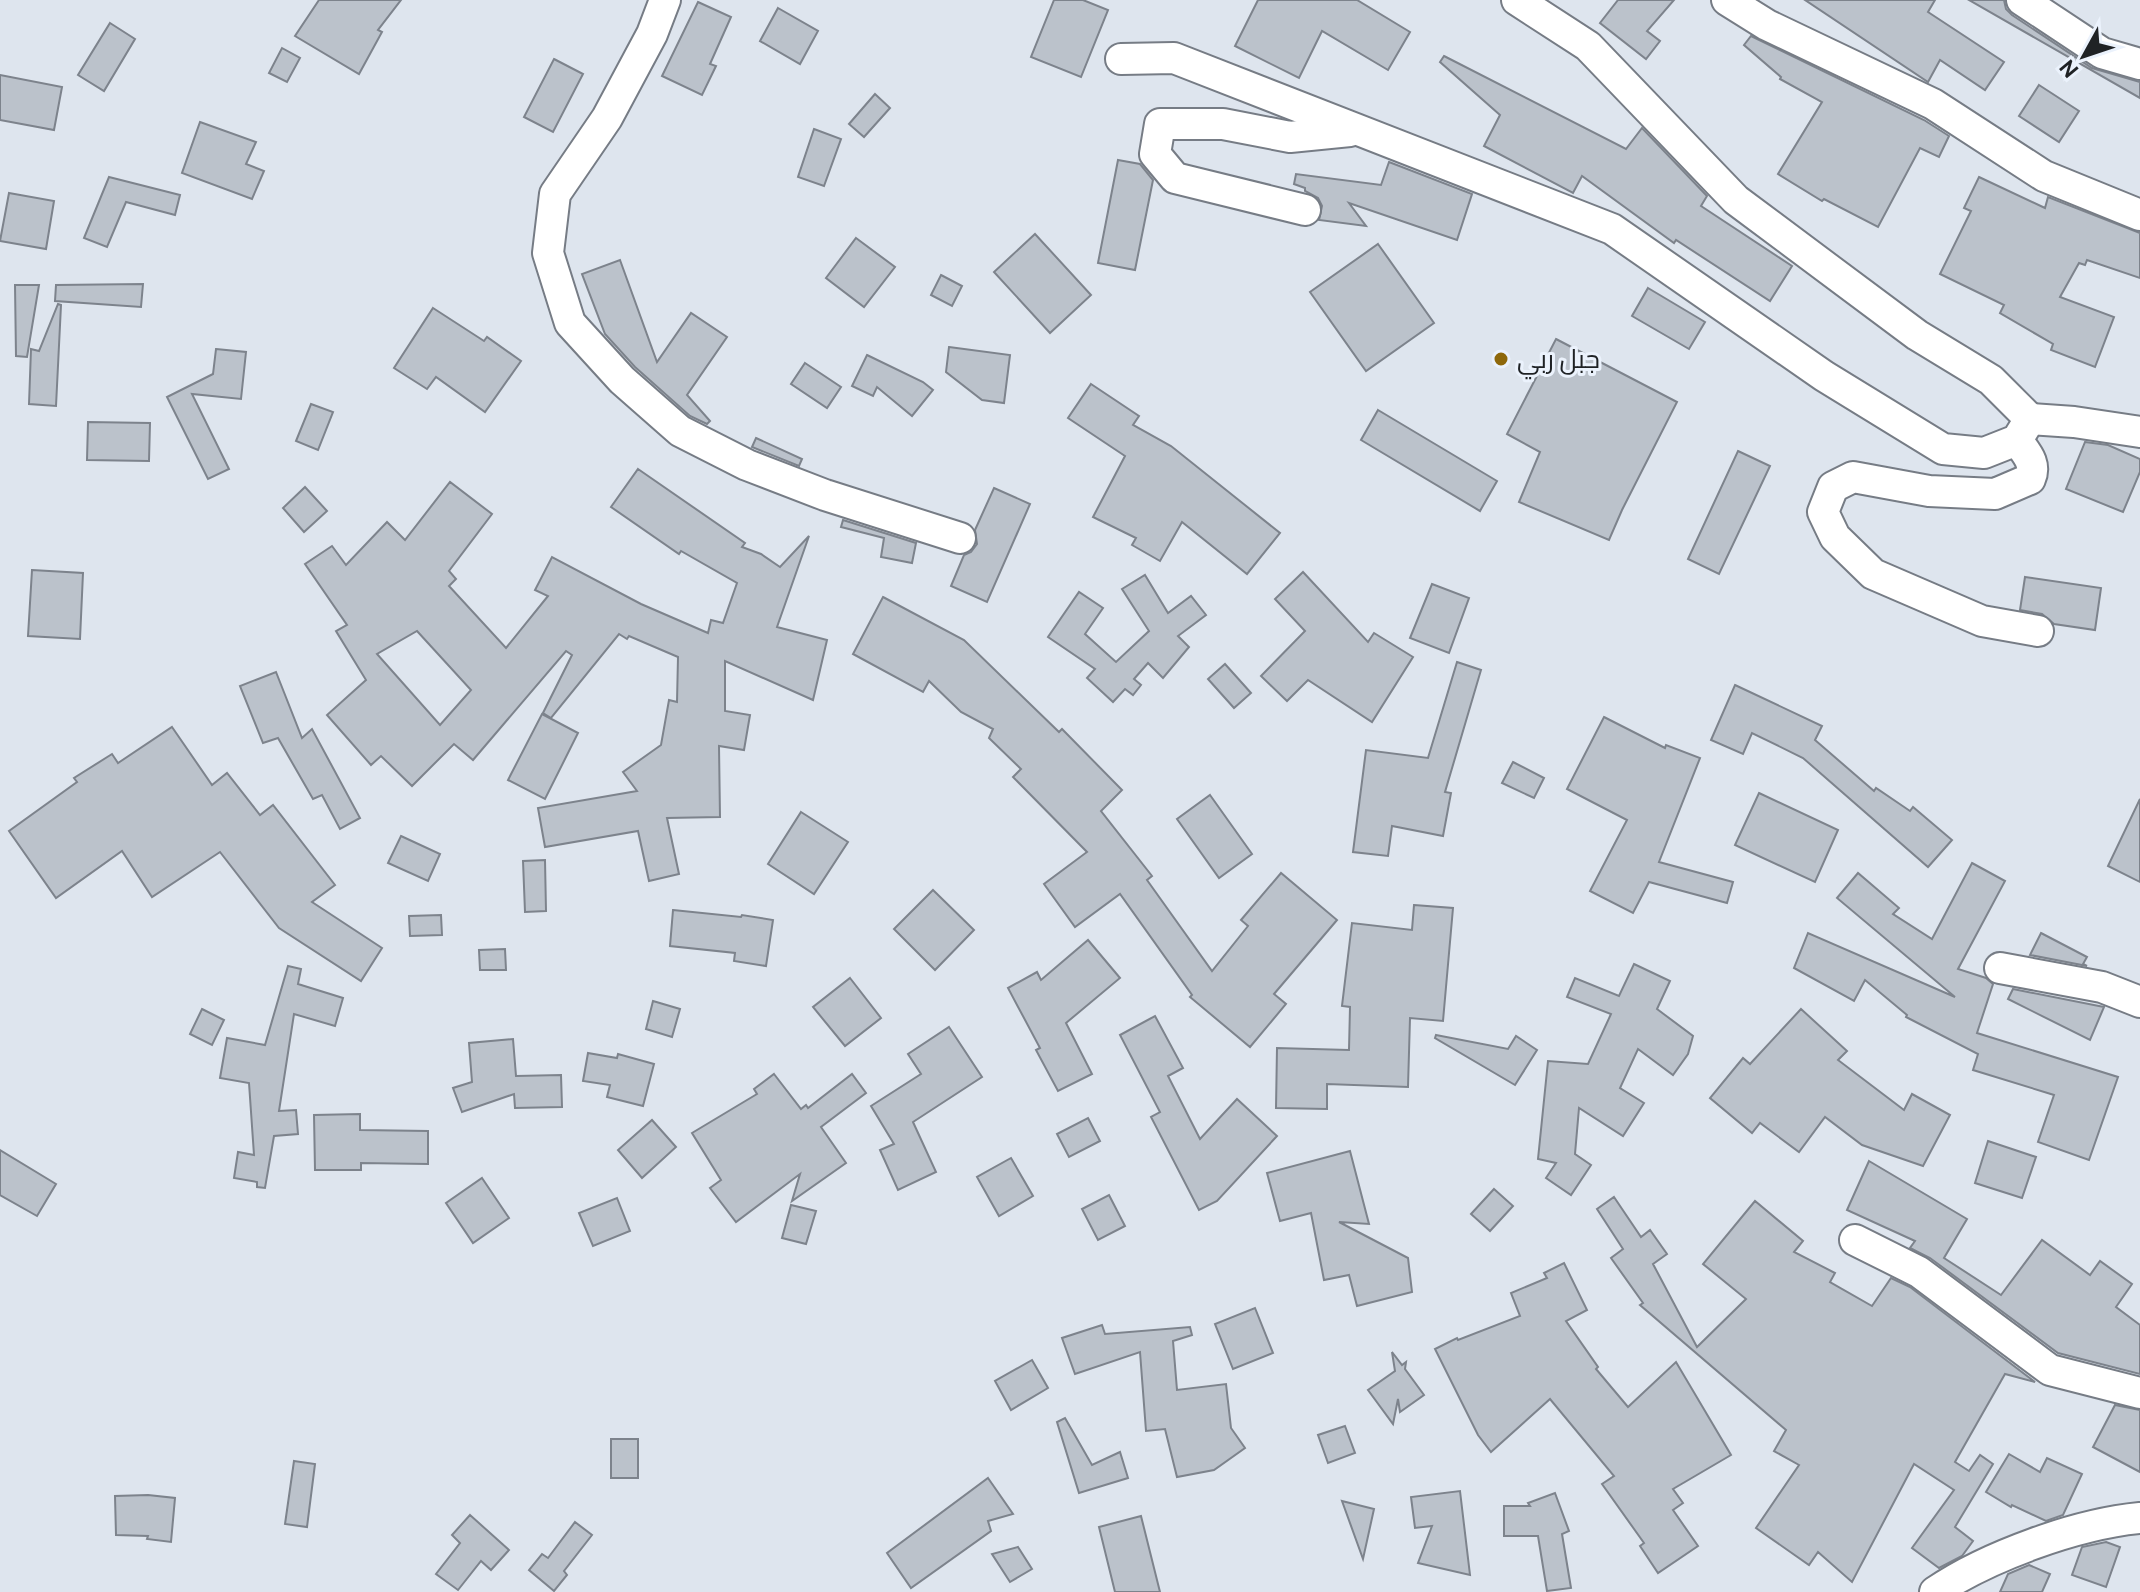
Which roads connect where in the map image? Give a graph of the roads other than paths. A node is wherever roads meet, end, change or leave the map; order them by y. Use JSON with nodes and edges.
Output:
{"nodes":[{"id":1,"x":665,"y":0,"type":"edge"},
{"id":2,"x":1517,"y":0,"type":"edge"},
{"id":3,"x":1727,"y":0,"type":"edge"},
{"id":4,"x":2022,"y":0,"type":"edge"},
{"id":5,"x":1121,"y":59,"type":"dead end"},
{"id":6,"x":2140,"y":64,"type":"edge"},
{"id":7,"x":1356,"y":131,"type":"junction"},
{"id":8,"x":1305,"y":210,"type":"dead end"},
{"id":9,"x":2140,"y":215,"type":"edge"},
{"id":10,"x":2023,"y":429,"type":"junction"},
{"id":11,"x":2140,"y":432,"type":"edge"},
{"id":12,"x":960,"y":538,"type":"dead end"},
{"id":13,"x":2038,"y":631,"type":"dead end"},
{"id":14,"x":2000,"y":968,"type":"dead end"},
{"id":15,"x":2140,"y":1002,"type":"edge"},
{"id":16,"x":1855,"y":1240,"type":"dead end"},
{"id":17,"x":2140,"y":1393,"type":"edge"},
{"id":18,"x":2140,"y":1518,"type":"edge"},
{"id":19,"x":1935,"y":1592,"type":"edge"}],
"edges":[{"from":1,"to":12,"type":"street"},
{"from":2,"to":10,"type":"street"},
{"from":3,"to":9,"type":"street"},
{"from":4,"to":6,"type":"street"},
{"from":5,"to":7,"type":"street"},
{"from":7,"to":8,"type":"street"},
{"from":7,"to":10,"type":"street"},
{"from":10,"to":11,"type":"street"},
{"from":10,"to":13,"type":"street"},
{"from":14,"to":15,"type":"street"},
{"from":16,"to":17,"type":"street"},
{"from":18,"to":19,"type":"street"}]}
